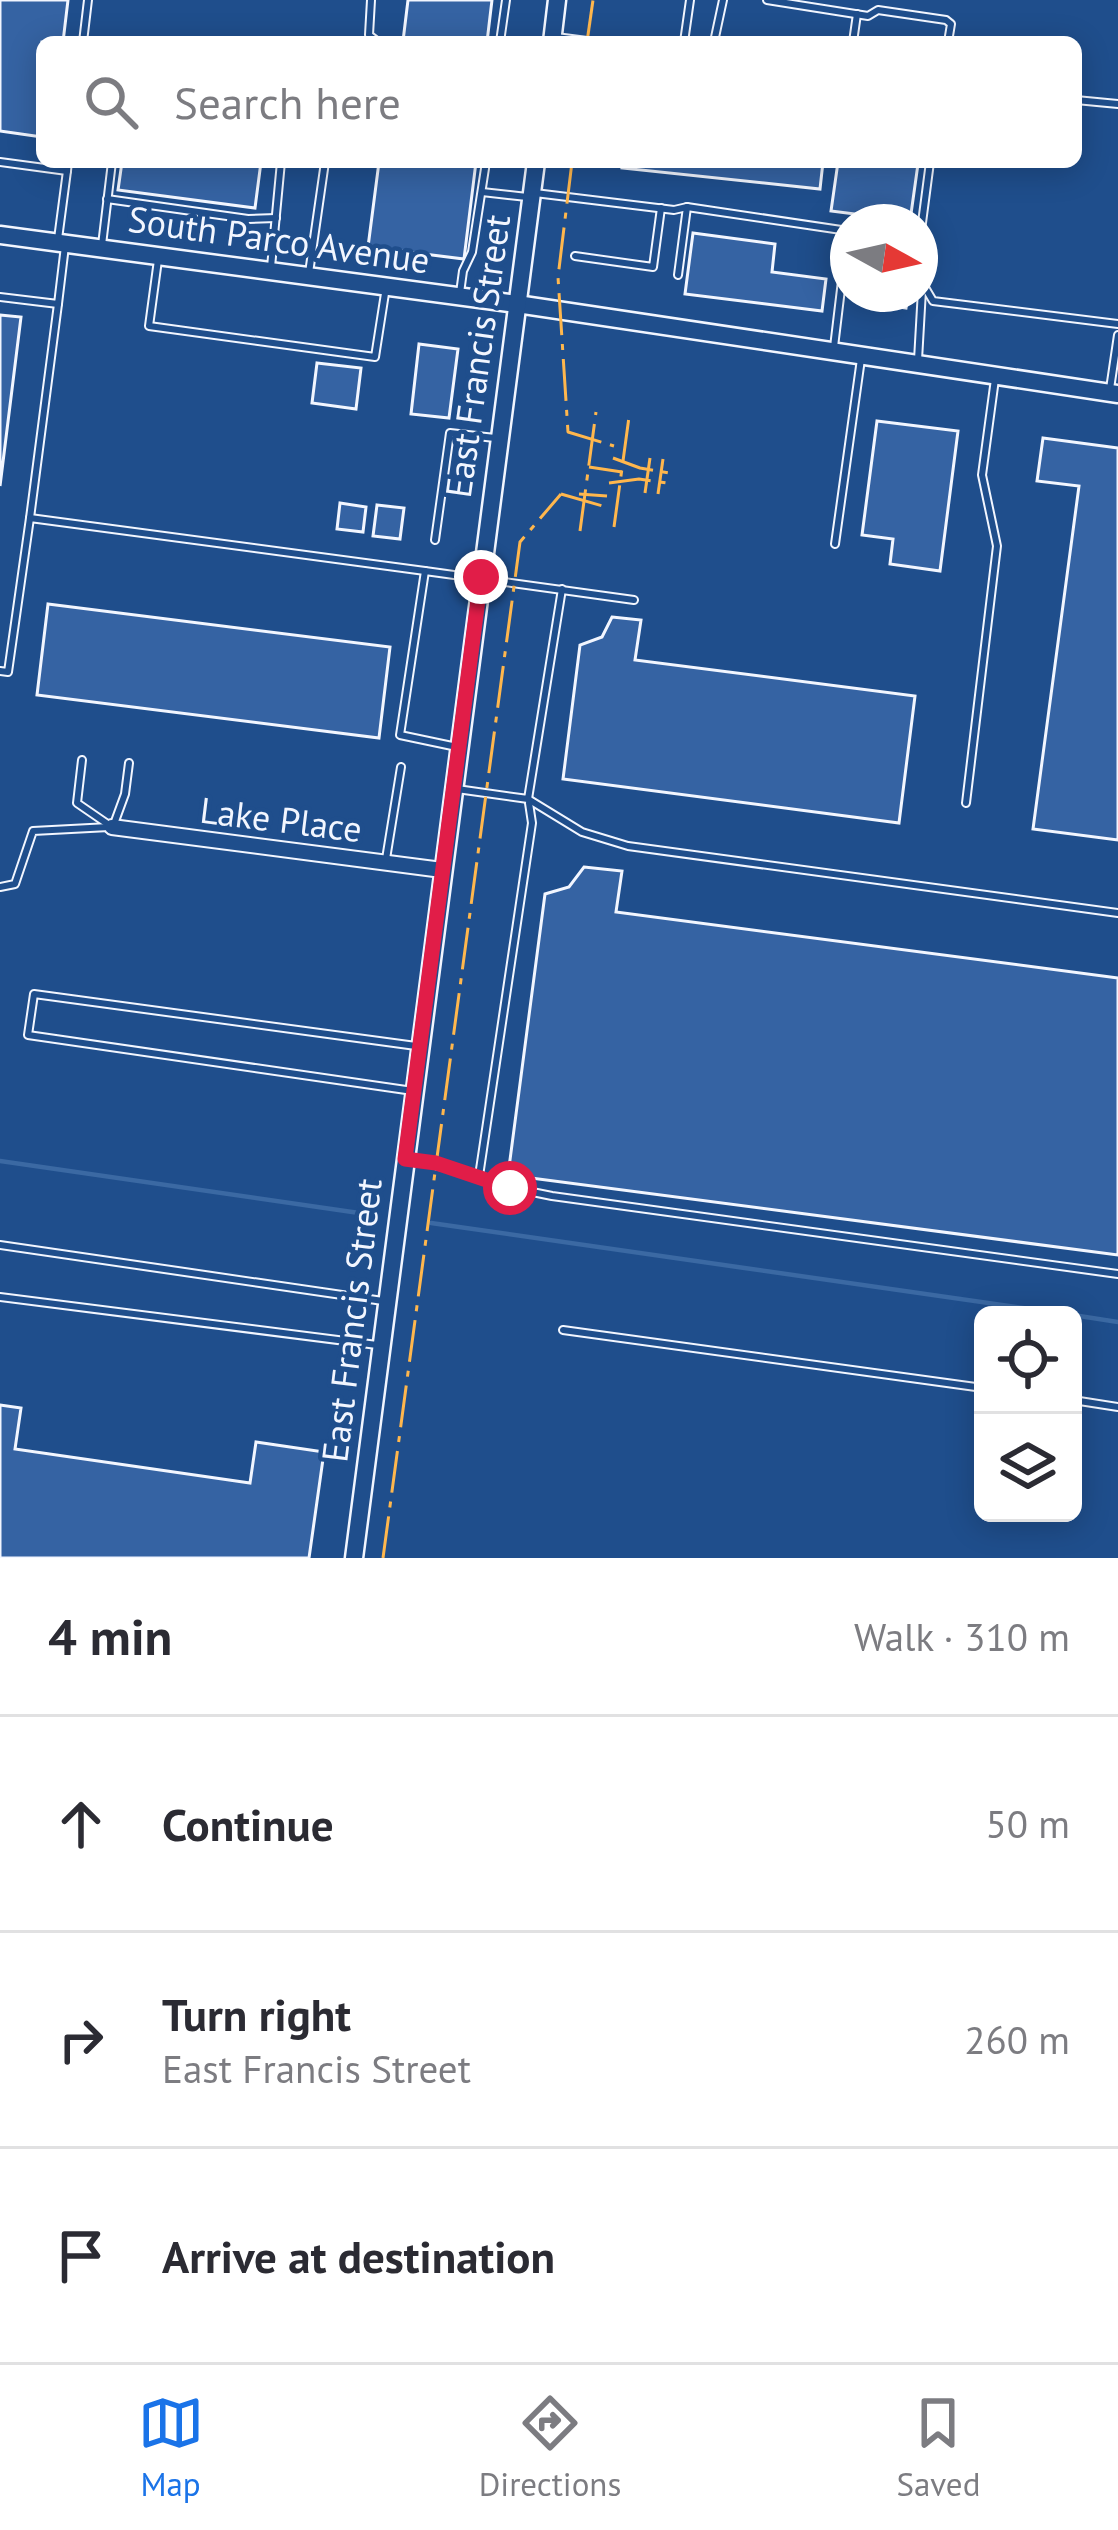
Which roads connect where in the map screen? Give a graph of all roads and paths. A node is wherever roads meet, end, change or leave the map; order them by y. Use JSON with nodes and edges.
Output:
{"nodes":[{"id":1,"x":88,"y":0,"type":"edge"},
{"id":2,"x":371,"y":0,"type":"edge"},
{"id":3,"x":506,"y":0,"type":"edge"},
{"id":4,"x":557,"y":0,"type":"edge"},
{"id":5,"x":690,"y":0,"type":"edge"},
{"id":6,"x":723,"y":0,"type":"edge"},
{"id":7,"x":767,"y":0,"type":"edge"},
{"id":8,"x":857,"y":14,"type":"junction"},
{"id":9,"x":84,"y":36,"type":"edge"},
{"id":10,"x":370,"y":36,"type":"edge"},
{"id":11,"x":501,"y":36,"type":"edge"},
{"id":12,"x":552,"y":36,"type":"edge"},
{"id":13,"x":685,"y":36,"type":"edge"},
{"id":14,"x":715,"y":36,"type":"edge"},
{"id":15,"x":854,"y":36,"type":"edge"},
{"id":16,"x":949,"y":36,"type":"edge"},
{"id":17,"x":1082,"y":101,"type":"edge"},
{"id":18,"x":1118,"y":104,"type":"edge"},
{"id":19,"x":0,"y":162,"type":"edge"},
{"id":20,"x":36,"y":164,"type":"edge"},
{"id":21,"x":67,"y":168,"type":"edge"},
{"id":22,"x":111,"y":168,"type":"edge"},
{"id":23,"x":280,"y":168,"type":"edge"},
{"id":24,"x":324,"y":168,"type":"edge"},
{"id":25,"x":485,"y":168,"type":"edge"},
{"id":26,"x":535,"y":168,"type":"edge"},
{"id":27,"x":929,"y":168,"type":"edge"},
{"id":28,"x":482,"y":193,"type":"junction"},
{"id":29,"x":531,"y":195,"type":"junction"},
{"id":30,"x":107,"y":199,"type":"junction"},
{"id":31,"x":924,"y":204,"type":"edge"},
{"id":32,"x":687,"y":207,"type":"junction"},
{"id":33,"x":661,"y":208,"type":"junction"},
{"id":34,"x":276,"y":218,"type":"junction"},
{"id":35,"x":830,"y":228,"type":"edge"},
{"id":36,"x":0,"y":235,"type":"edge"},
{"id":37,"x":61,"y":243,"type":"junction"},
{"id":38,"x":101,"y":249,"type":"junction"},
{"id":39,"x":158,"y":256,"type":"junction"},
{"id":40,"x":574,"y":256,"type":"dead end"},
{"id":41,"x":270,"y":271,"type":"junction"},
{"id":42,"x":678,"y":275,"type":"dead end"},
{"id":43,"x":309,"y":276,"type":"junction"},
{"id":44,"x":386,"y":286,"type":"junction"},
{"id":45,"x":460,"y":296,"type":"junction"},
{"id":46,"x":0,"y":298,"type":"edge"},
{"id":47,"x":938,"y":303,"type":"edge"},
{"id":48,"x":58,"y":304,"type":"junction"},
{"id":49,"x":517,"y":304,"type":"junction"},
{"id":50,"x":838,"y":312,"type":"edge"},
{"id":51,"x":920,"y":312,"type":"edge"},
{"id":52,"x":1118,"y":324,"type":"edge"},
{"id":53,"x":1118,"y":335,"type":"edge"},
{"id":54,"x":833,"y":351,"type":"junction"},
{"id":55,"x":862,"y":356,"type":"junction"},
{"id":56,"x":917,"y":364,"type":"junction"},
{"id":57,"x":995,"y":376,"type":"junction"},
{"id":58,"x":1114,"y":393,"type":"edge"},
{"id":59,"x":499,"y":438,"type":"junction"},
{"id":60,"x":31,"y":518,"type":"junction"},
{"id":61,"x":435,"y":540,"type":"dead end"},
{"id":62,"x":835,"y":544,"type":"dead end"},
{"id":63,"x":425,"y":571,"type":"junction"},
{"id":64,"x":481,"y":577,"type":"junction"},
{"id":65,"x":562,"y":589,"type":"junction"},
{"id":66,"x":634,"y":600,"type":"dead end"},
{"id":67,"x":0,"y":671,"type":"edge"},
{"id":68,"x":458,"y":748,"type":"junction"},
{"id":69,"x":82,"y":760,"type":"dead end"},
{"id":70,"x":129,"y":763,"type":"dead end"},
{"id":71,"x":400,"y":766,"type":"dead end"},
{"id":72,"x":453,"y":789,"type":"junction"},
{"id":73,"x":528,"y":799,"type":"junction"},
{"id":74,"x":966,"y":803,"type":"dead end"},
{"id":75,"x":112,"y":827,"type":"junction"},
{"id":76,"x":386,"y":862,"type":"junction"},
{"id":77,"x":442,"y":870,"type":"junction"},
{"id":78,"x":0,"y":886,"type":"edge"},
{"id":79,"x":1118,"y":913,"type":"edge"},
{"id":80,"x":419,"y":1047,"type":"junction"},
{"id":81,"x":414,"y":1091,"type":"junction"},
{"id":82,"x":405,"y":1159,"type":"junction"},
{"id":83,"x":479,"y":1176,"type":"junction"},
{"id":84,"x":0,"y":1245,"type":"edge"},
{"id":85,"x":1118,"y":1274,"type":"edge"},
{"id":86,"x":0,"y":1297,"type":"edge"},
{"id":87,"x":387,"y":1301,"type":"junction"},
{"id":88,"x":563,"y":1330,"type":"dead end"},
{"id":89,"x":381,"y":1346,"type":"junction"},
{"id":90,"x":974,"y":1387,"type":"edge"},
{"id":91,"x":1082,"y":1401,"type":"edge"},
{"id":92,"x":1118,"y":1407,"type":"edge"},
{"id":93,"x":354,"y":1558,"type":"edge"}],
"edges":[{"from":1,"to":9,"type":"lane"},
{"from":2,"to":10,"type":"lane"},
{"from":3,"to":11,"type":"lane"},
{"from":4,"to":12,"type":"street"},
{"from":5,"to":13,"type":"lane"},
{"from":6,"to":14,"type":"lane"},
{"from":7,"to":8,"type":"lane"},
{"from":8,"to":15,"type":"lane"},
{"from":8,"to":16,"type":"lane"},
{"from":17,"to":18,"type":"lane"},
{"from":19,"to":20,"type":"lane"},
{"from":21,"to":37,"type":"lane"},
{"from":22,"to":30,"type":"lane"},
{"from":23,"to":34,"type":"lane"},
{"from":24,"to":43,"type":"lane"},
{"from":25,"to":28,"type":"lane"},
{"from":26,"to":29,"type":"street","name":"East Francis Street"},
{"from":27,"to":31,"type":"lane"},
{"from":28,"to":29,"type":"lane"},
{"from":28,"to":45,"type":"lane"},
{"from":29,"to":33,"type":"lane"},
{"from":29,"to":49,"type":"street","name":"East Francis Street"},
{"from":30,"to":34,"type":"lane"},
{"from":30,"to":38,"type":"lane"},
{"from":32,"to":33,"type":"lane"},
{"from":32,"to":35,"type":"lane"},
{"from":32,"to":42,"type":"lane"},
{"from":33,"to":40,"type":"lane"},
{"from":34,"to":41,"type":"lane"},
{"from":36,"to":37,"type":"street","name":"South Parco Avenue"},
{"from":37,"to":38,"type":"street","name":"South Parco Avenue"},
{"from":37,"to":48,"type":"lane"},
{"from":38,"to":39,"type":"street","name":"South Parco Avenue"},
{"from":39,"to":41,"type":"street","name":"South Parco Avenue"},
{"from":39,"to":44,"type":"lane"},
{"from":41,"to":43,"type":"street","name":"South Parco Avenue"},
{"from":43,"to":44,"type":"street","name":"South Parco Avenue"},
{"from":44,"to":45,"type":"street","name":"South Parco Avenue"},
{"from":45,"to":49,"type":"street","name":"South Parco Avenue"},
{"from":46,"to":48,"type":"lane"},
{"from":47,"to":52,"type":"lane"},
{"from":48,"to":60,"type":"lane"},
{"from":49,"to":54,"type":"street","name":"South Parco Avenue"},
{"from":49,"to":59,"type":"street","name":"East Francis Street"},
{"from":50,"to":54,"type":"lane"},
{"from":51,"to":56,"type":"lane"},
{"from":53,"to":58,"type":"lane"},
{"from":54,"to":55,"type":"street","name":"South Parco Avenue"},
{"from":55,"to":56,"type":"street","name":"South Parco Avenue"},
{"from":55,"to":62,"type":"lane"},
{"from":56,"to":57,"type":"street","name":"South Parco Avenue"},
{"from":57,"to":58,"type":"street","name":"South Parco Avenue"},
{"from":57,"to":74,"type":"lane"},
{"from":59,"to":61,"type":"lane"},
{"from":59,"to":64,"type":"street","name":"East Francis Street"},
{"from":60,"to":63,"type":"lane"},
{"from":60,"to":67,"type":"lane"},
{"from":63,"to":64,"type":"lane"},
{"from":63,"to":68,"type":"lane"},
{"from":64,"to":65,"type":"lane"},
{"from":64,"to":68,"type":"street","name":"East Francis Street"},
{"from":65,"to":66,"type":"lane"},
{"from":65,"to":73,"type":"lane"},
{"from":68,"to":72,"type":"street","name":"East Francis Street"},
{"from":69,"to":75,"type":"lane"},
{"from":70,"to":75,"type":"lane"},
{"from":71,"to":76,"type":"lane"},
{"from":72,"to":73,"type":"lane"},
{"from":72,"to":77,"type":"street","name":"East Francis Street"},
{"from":73,"to":79,"type":"lane"},
{"from":73,"to":83,"type":"lane"},
{"from":75,"to":76,"type":"street","name":"Lake Place"},
{"from":75,"to":78,"type":"lane"},
{"from":76,"to":77,"type":"street","name":"Lake Place"},
{"from":77,"to":80,"type":"street","name":"East Francis Street"},
{"from":80,"to":81,"type":"street","name":"East Francis Street"},
{"from":80,"to":81,"type":"lane"},
{"from":81,"to":82,"type":"street","name":"East Francis Street"},
{"from":82,"to":83,"type":"lane"},
{"from":82,"to":87,"type":"street","name":"East Francis Street"},
{"from":83,"to":85,"type":"lane"},
{"from":84,"to":87,"type":"lane"},
{"from":86,"to":89,"type":"lane"},
{"from":87,"to":89,"type":"street","name":"East Francis Street"},
{"from":88,"to":90,"type":"lane"},
{"from":89,"to":93,"type":"street","name":"East Francis Street"},
{"from":91,"to":92,"type":"lane"}]}
